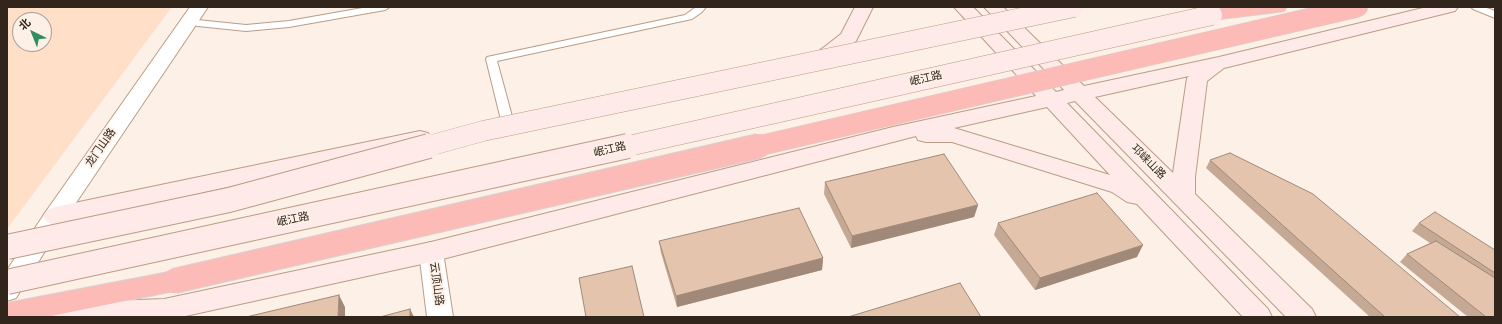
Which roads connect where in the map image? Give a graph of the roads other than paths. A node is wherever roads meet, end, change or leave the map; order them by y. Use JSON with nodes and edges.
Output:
{"nodes":[{"id":1,"x":385,"y":7,"type":"edge"},
{"id":2,"x":701,"y":7,"type":"edge"},
{"id":3,"x":864,"y":7,"type":"edge"},
{"id":4,"x":963,"y":7,"type":"edge"},
{"id":5,"x":1051,"y":7,"type":"edge"},
{"id":6,"x":1074,"y":7,"type":"edge"},
{"id":7,"x":1278,"y":7,"type":"edge"},
{"id":8,"x":1358,"y":7,"type":"edge"},
{"id":9,"x":1449,"y":7,"type":"edge"},
{"id":10,"x":1476,"y":7,"type":"edge"},
{"id":11,"x":998,"y":12,"type":"edge"},
{"id":12,"x":1212,"y":14,"type":"joint"},
{"id":13,"x":193,"y":15,"type":"edge"},
{"id":14,"x":1495,"y":16,"type":"edge"},
{"id":15,"x":978,"y":22,"type":"junction"},
{"id":16,"x":826,"y":55,"type":"junction"},
{"id":17,"x":1219,"y":63,"type":"junction"},
{"id":18,"x":1078,"y":94,"type":"junction"},
{"id":19,"x":1052,"y":100,"type":"junction"},
{"id":20,"x":507,"y":120,"type":"junction"},
{"id":21,"x":893,"y":134,"type":"junction"},
{"id":22,"x":1183,"y":198,"type":"junction"},
{"id":23,"x":1156,"y":211,"type":"junction"},
{"id":24,"x":55,"y":216,"type":"junction"},
{"id":25,"x":7,"y":247,"type":"edge"},
{"id":26,"x":431,"y":252,"type":"junction"},
{"id":27,"x":7,"y":282,"type":"edge"},
{"id":28,"x":7,"y":291,"type":"edge"},
{"id":29,"x":7,"y":315,"type":"edge"},
{"id":30,"x":440,"y":317,"type":"edge"},
{"id":31,"x":1259,"y":317,"type":"edge"},
{"id":32,"x":1304,"y":317,"type":"edge"}],
"edges":[{"from":1,"to":13,"type":"lane"},
{"from":2,"to":20,"type":"lane"},
{"from":3,"to":16,"type":"main road"},
{"from":4,"to":15,"type":"main road"},
{"from":5,"to":11,"type":"main road"},
{"from":6,"to":25,"type":"main road","bridge":true},
{"from":7,"to":12,"type":"highway"},
{"from":8,"to":29,"type":"highway","bridge":true},
{"from":9,"to":17,"type":"main road"},
{"from":10,"to":14,"type":"lane"},
{"from":11,"to":15,"type":"main road"},
{"from":11,"to":18,"type":"main road","name":"邛崃山路"},
{"from":12,"to":27,"type":"main road","name":"岷江路","bridge":true},
{"from":13,"to":24,"type":"street","name":"龙门山路"},
{"from":15,"to":16,"type":"main road"},
{"from":15,"to":19,"type":"main road"},
{"from":16,"to":20,"type":"main road"},
{"from":17,"to":18,"type":"main road"},
{"from":17,"to":22,"type":"main road"},
{"from":18,"to":19,"type":"main road"},
{"from":18,"to":22,"type":"main road","name":"邛崃山路"},
{"from":19,"to":21,"type":"main road"},
{"from":19,"to":23,"type":"main road"},
{"from":20,"to":24,"type":"main road"},
{"from":21,"to":23,"type":"main road"},
{"from":21,"to":26,"type":"main road"},
{"from":22,"to":32,"type":"main road","name":"邛崃山路"},
{"from":23,"to":31,"type":"main road"},
{"from":24,"to":28,"type":"street","name":"龙门山路"},
{"from":26,"to":29,"type":"main road"},
{"from":26,"to":30,"type":"street","name":"云顶山路"}]}
